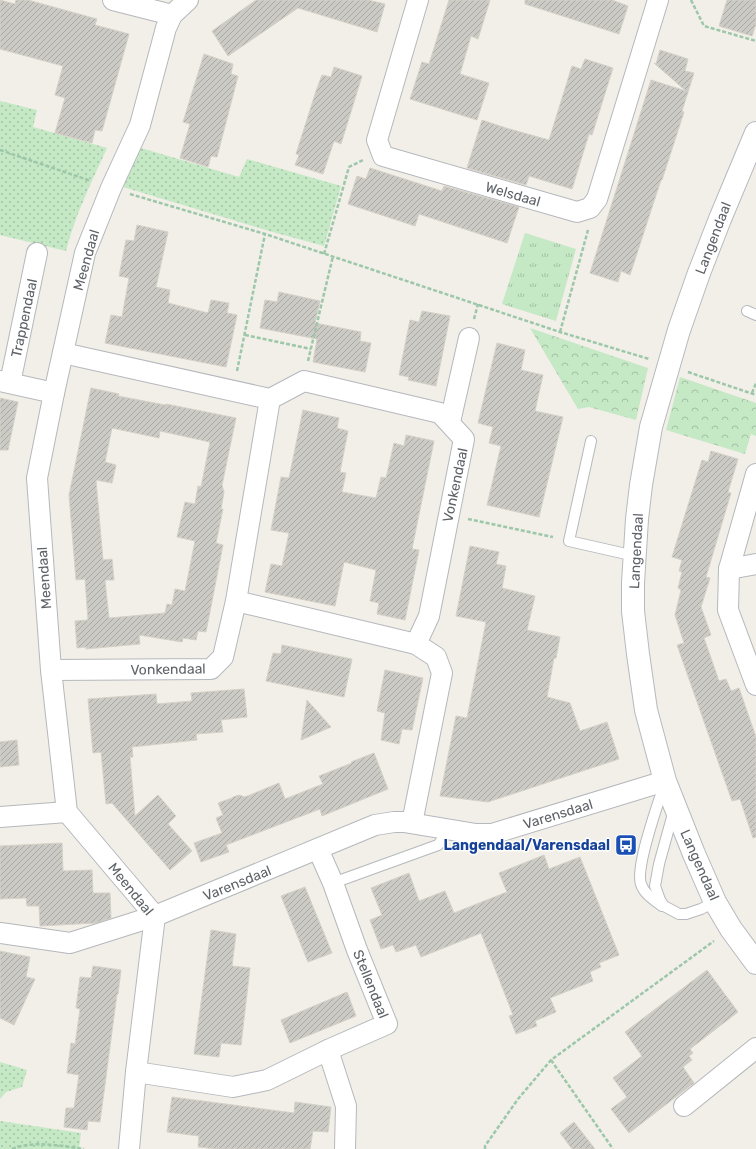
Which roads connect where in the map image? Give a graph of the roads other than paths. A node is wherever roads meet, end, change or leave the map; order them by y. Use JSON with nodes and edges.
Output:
{"nodes":[{"id":1,"x":113,"y":0,"type":"edge"},
{"id":2,"x":188,"y":0,"type":"edge"},
{"id":3,"x":418,"y":0,"type":"edge"},
{"id":4,"x":658,"y":0,"type":"edge"},
{"id":5,"x":172,"y":15,"type":"junction"},
{"id":6,"x":756,"y":133,"type":"edge"},
{"id":7,"x":37,"y":253,"type":"dead end"},
{"id":8,"x":469,"y":338,"type":"dead end"},
{"id":9,"x":63,"y":353,"type":"junction"},
{"id":10,"x":5,"y":382,"type":"edge"},
{"id":11,"x":54,"y":393,"type":"junction"},
{"id":12,"x":270,"y":399,"type":"junction"},
{"id":13,"x":450,"y":422,"type":"junction"},
{"id":14,"x":591,"y":440,"type":"dead end"},
{"id":15,"x":756,"y":474,"type":"edge"},
{"id":16,"x":634,"y":556,"type":"junction"},
{"id":17,"x":756,"y":564,"type":"edge"},
{"id":18,"x":729,"y":569,"type":"junction"},
{"id":19,"x":236,"y":601,"type":"junction"},
{"id":20,"x":416,"y":644,"type":"junction"},
{"id":21,"x":51,"y":670,"type":"junction"},
{"id":22,"x":756,"y":684,"type":"edge"},
{"id":23,"x":665,"y":781,"type":"junction"},
{"id":24,"x":674,"y":807,"type":"junction"},
{"id":25,"x":67,"y":812,"type":"junction"},
{"id":26,"x":0,"y":817,"type":"edge"},
{"id":27,"x":412,"y":823,"type":"junction"},
{"id":28,"x":449,"y":830,"type":"junction"},
{"id":29,"x":318,"y":849,"type":"junction"},
{"id":30,"x":333,"y":883,"type":"junction"},
{"id":31,"x":715,"y":902,"type":"junction"},
{"id":32,"x":664,"y":906,"type":"junction"},
{"id":33,"x":156,"y":916,"type":"junction"},
{"id":34,"x":0,"y":933,"type":"edge"},
{"id":35,"x":756,"y":963,"type":"edge"},
{"id":36,"x":756,"y":1048,"type":"edge"},
{"id":37,"x":328,"y":1050,"type":"junction"},
{"id":38,"x":136,"y":1072,"type":"junction"},
{"id":39,"x":684,"y":1106,"type":"dead end"},
{"id":40,"x":129,"y":1149,"type":"edge"},
{"id":41,"x":345,"y":1149,"type":"edge"}],
"edges":[{"from":1,"to":5,"type":"street"},
{"from":2,"to":5,"type":"street","name":"Meendaal"},
{"from":3,"to":4,"type":"street","name":"Welsdaal"},
{"from":5,"to":9,"type":"street","name":"Meendaal"},
{"from":6,"to":16,"type":"street","name":"Langendaal"},
{"from":7,"to":10,"type":"street","name":"Trappendaal"},
{"from":8,"to":13,"type":"street"},
{"from":9,"to":11,"type":"street","name":"Meendaal"},
{"from":9,"to":12,"type":"street"},
{"from":10,"to":11,"type":"street","name":"Trappendaal"},
{"from":11,"to":21,"type":"street","name":"Meendaal"},
{"from":12,"to":13,"type":"street","name":"Vonkendaal"},
{"from":12,"to":19,"type":"street","name":"Vonkendaal"},
{"from":13,"to":20,"type":"street","name":"Vonkendaal"},
{"from":14,"to":16,"type":"lane"},
{"from":15,"to":18,"type":"street"},
{"from":16,"to":23,"type":"street","name":"Langendaal"},
{"from":17,"to":18,"type":"street"},
{"from":18,"to":22,"type":"street"},
{"from":19,"to":20,"type":"street"},
{"from":19,"to":21,"type":"street","name":"Vonkendaal"},
{"from":20,"to":27,"type":"street"},
{"from":21,"to":25,"type":"street","name":"Meendaal"},
{"from":23,"to":24,"type":"street","name":"Langendaal"},
{"from":23,"to":28,"type":"street","name":"Varensdaal"},
{"from":23,"to":32,"type":"lane"},
{"from":24,"to":31,"type":"street","name":"Langendaal"},
{"from":24,"to":32,"type":"lane"},
{"from":25,"to":26,"type":"street"},
{"from":25,"to":33,"type":"street","name":"Meendaal"},
{"from":27,"to":28,"type":"street","name":"Varensdaal"},
{"from":27,"to":29,"type":"street","name":"Varensdaal"},
{"from":28,"to":30,"type":"lane"},
{"from":29,"to":30,"type":"street"},
{"from":29,"to":33,"type":"street","name":"Varensdaal"},
{"from":30,"to":37,"type":"street","name":"Stellendaal"},
{"from":31,"to":32,"type":"lane"},
{"from":31,"to":35,"type":"street","name":"Langendaal"},
{"from":33,"to":34,"type":"street","name":"Varensdaal"},
{"from":33,"to":38,"type":"street","name":"Meendaal"},
{"from":36,"to":39,"type":"street"},
{"from":37,"to":38,"type":"street","name":"Stellendaal"},
{"from":37,"to":41,"type":"street"},
{"from":38,"to":40,"type":"street","name":"Meendaal"}]}
